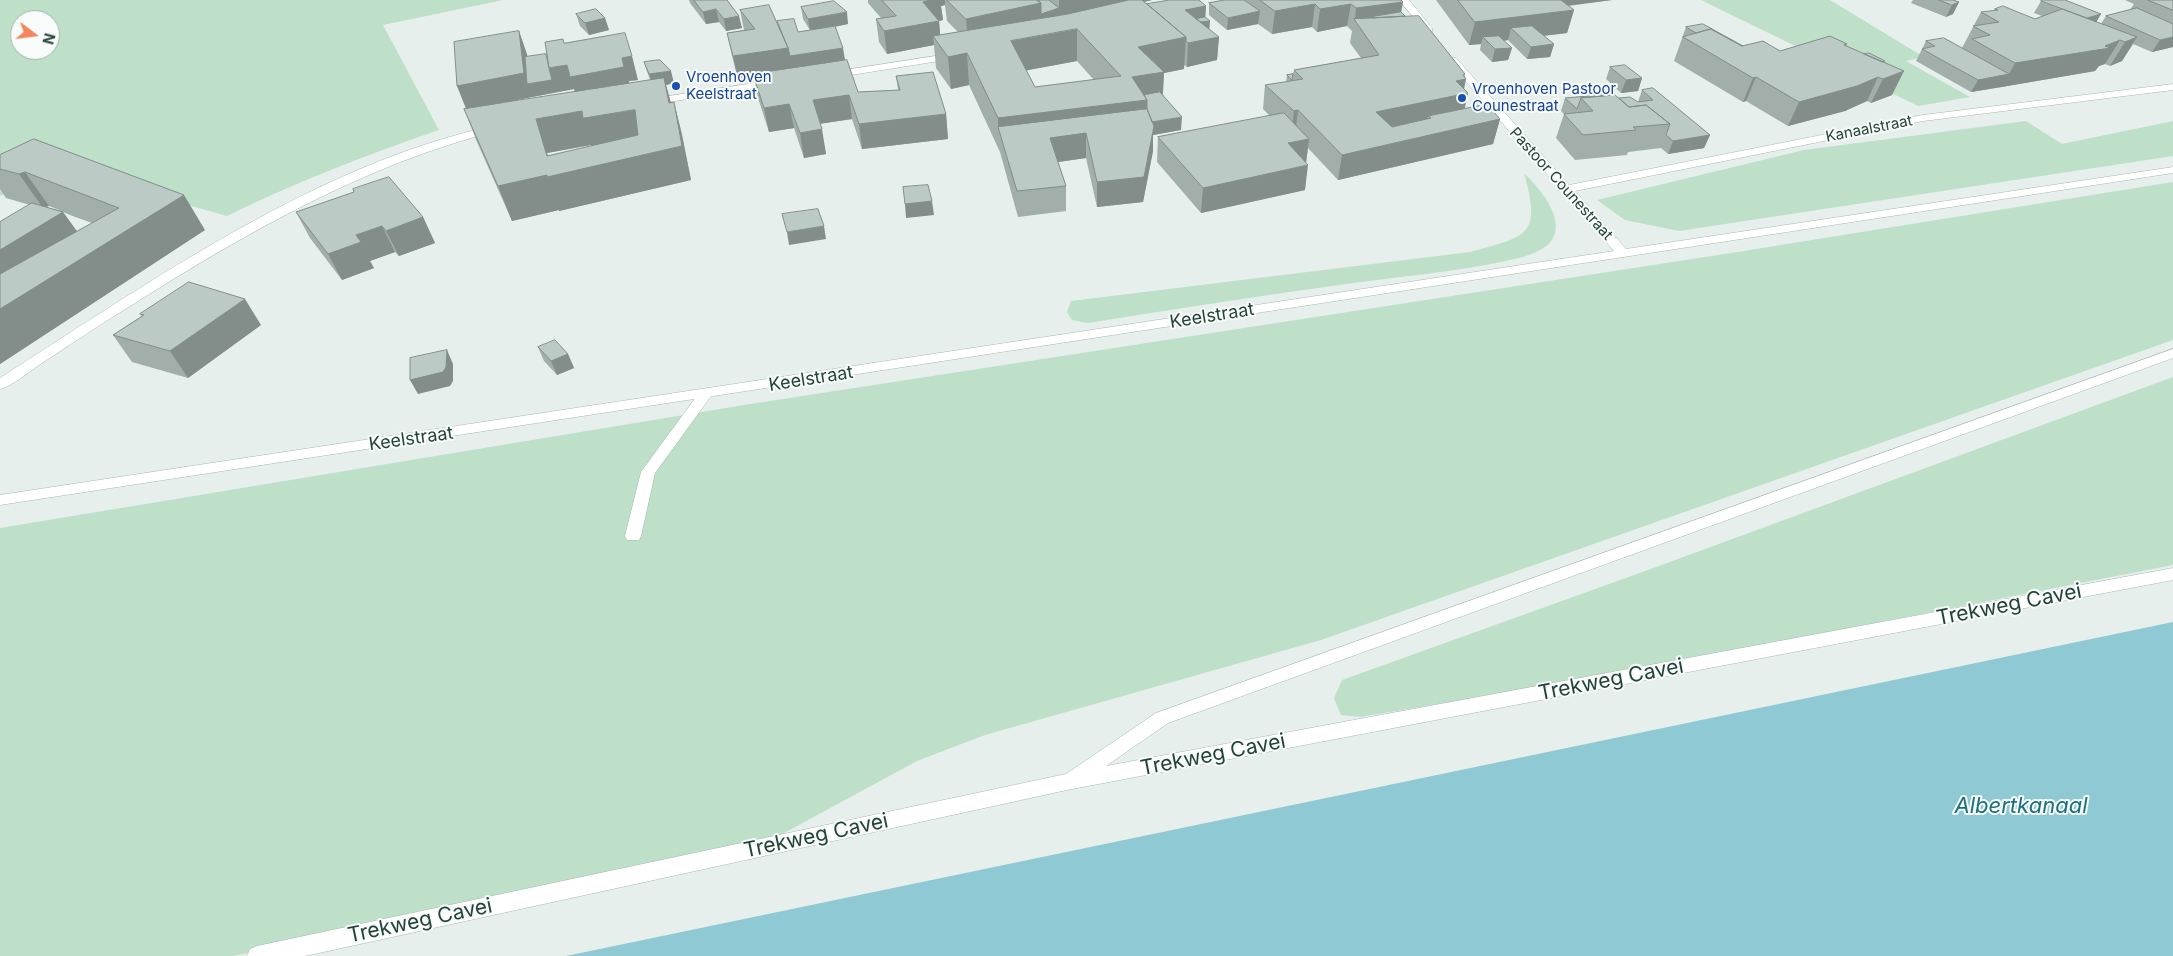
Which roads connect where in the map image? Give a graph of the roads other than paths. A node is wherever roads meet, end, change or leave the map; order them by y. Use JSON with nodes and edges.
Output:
{"nodes":[{"id":1,"x":1404,"y":0,"type":"edge"},
{"id":2,"x":1435,"y":38,"type":"edge"},
{"id":3,"x":970,"y":53,"type":"edge"},
{"id":4,"x":1448,"y":53,"type":"edge"},
{"id":5,"x":825,"y":76,"type":"edge"},
{"id":6,"x":786,"y":81,"type":"edge"},
{"id":7,"x":2173,"y":86,"type":"edge"},
{"id":8,"x":634,"y":105,"type":"edge"},
{"id":9,"x":500,"y":128,"type":"edge"},
{"id":10,"x":2173,"y":170,"type":"edge"},
{"id":11,"x":1568,"y":189,"type":"junction"},
{"id":12,"x":1622,"y":252,"type":"junction"},
{"id":13,"x":2173,"y":353,"type":"edge"},
{"id":14,"x":0,"y":384,"type":"edge"},
{"id":15,"x":704,"y":396,"type":"junction"},
{"id":16,"x":0,"y":500,"type":"edge"},
{"id":17,"x":633,"y":536,"type":"dead end"},
{"id":18,"x":2173,"y":574,"type":"edge"},
{"id":19,"x":1067,"y":782,"type":"junction"},
{"id":20,"x":257,"y":956,"type":"edge"}],
"edges":[{"from":1,"to":2,"type":"street"},
{"from":3,"to":5,"type":"street"},
{"from":4,"to":11,"type":"street","name":"Pastoor Counestraat"},
{"from":6,"to":8,"type":"street"},
{"from":7,"to":11,"type":"street","name":"Kanaalstraat"},
{"from":9,"to":14,"type":"street"},
{"from":10,"to":12,"type":"street"},
{"from":11,"to":12,"type":"street","name":"Pastoor Counestraat"},
{"from":12,"to":15,"type":"street","name":"Keelstraat"},
{"from":13,"to":19,"type":"street"},
{"from":15,"to":16,"type":"street","name":"Keelstraat"},
{"from":15,"to":17,"type":"street"},
{"from":18,"to":19,"type":"street","name":"Trekweg Cavei"},
{"from":19,"to":20,"type":"street","name":"Trekweg Cavei"}]}
